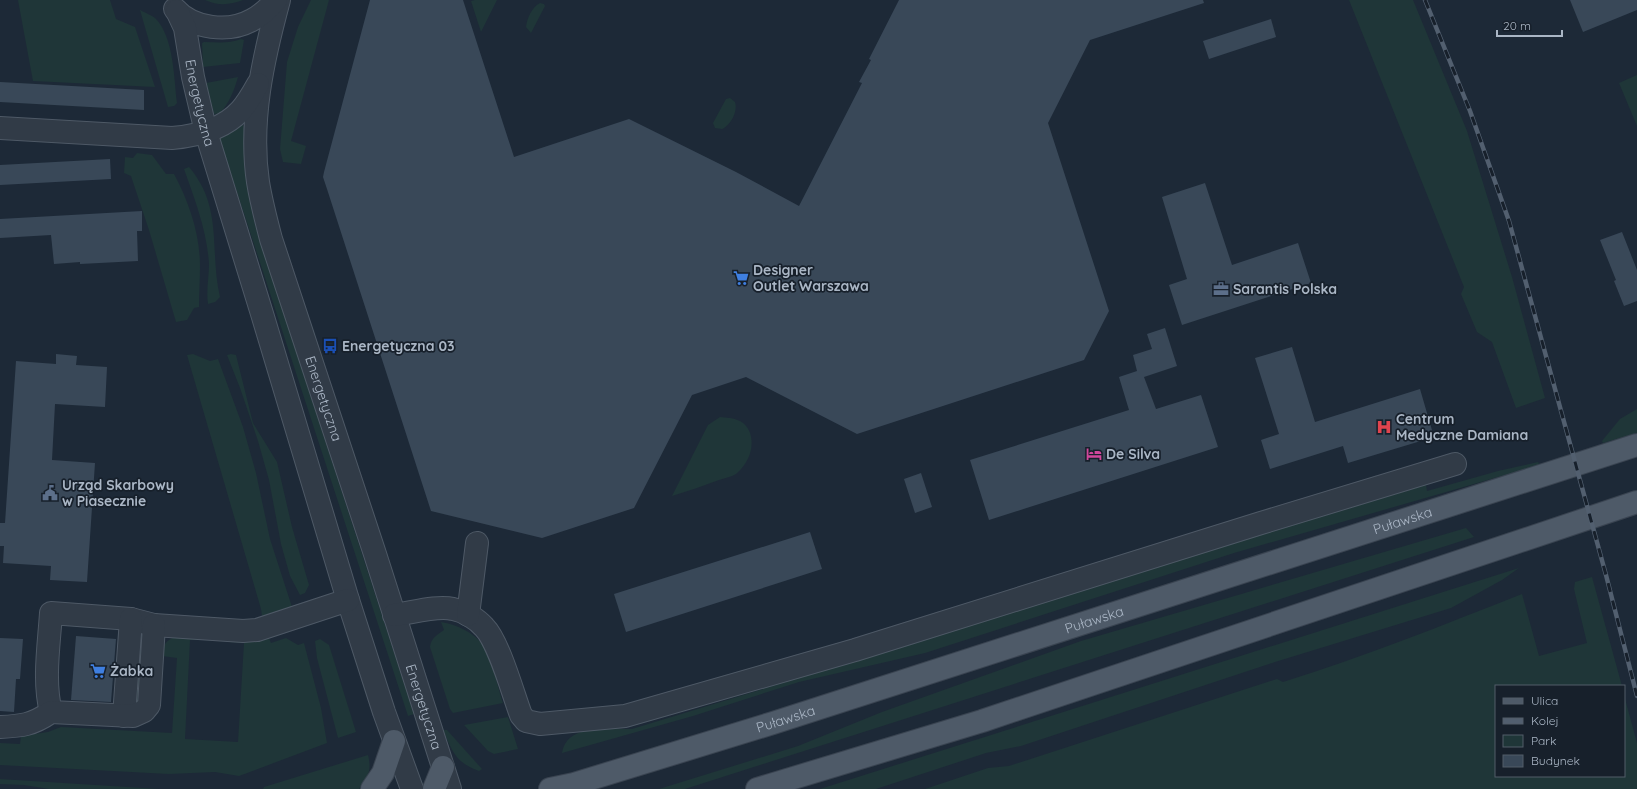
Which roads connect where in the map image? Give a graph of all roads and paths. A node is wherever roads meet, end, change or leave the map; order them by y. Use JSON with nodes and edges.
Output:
{"nodes":[{"id":1,"x":276,"y":0,"type":"edge"},
{"id":2,"x":279,"y":0,"type":"edge"},
{"id":3,"x":172,"y":6,"type":"edge"},
{"id":4,"x":260,"y":79,"type":"junction"},
{"id":5,"x":0,"y":128,"type":"edge"},
{"id":6,"x":206,"y":132,"type":"junction"},
{"id":7,"x":1637,"y":445,"type":"edge"},
{"id":8,"x":1455,"y":464,"type":"dead end"},
{"id":9,"x":1637,"y":502,"type":"edge"},
{"id":10,"x":477,"y":543,"type":"dead end"},
{"id":11,"x":348,"y":600,"type":"junction"},
{"id":12,"x":394,"y":615,"type":"junction"},
{"id":13,"x":468,"y":615,"type":"junction"},
{"id":14,"x":131,"y":619,"type":"junction"},
{"id":15,"x":154,"y":625,"type":"junction"},
{"id":16,"x":51,"y":712,"type":"junction"},
{"id":17,"x":124,"y":716,"type":"junction"},
{"id":18,"x":0,"y":727,"type":"edge"},
{"id":19,"x":394,"y":741,"type":"junction"},
{"id":20,"x":443,"y":767,"type":"junction"},
{"id":21,"x":372,"y":789,"type":"edge"},
{"id":22,"x":412,"y":789,"type":"edge"},
{"id":23,"x":434,"y":789,"type":"edge"},
{"id":24,"x":450,"y":789,"type":"edge"},
{"id":25,"x":550,"y":789,"type":"edge"},
{"id":26,"x":757,"y":789,"type":"edge"}],
"edges":[{"from":1,"to":3,"type":"street","name":"Energetyczna"},
{"from":2,"to":4,"type":"street","name":"Energetyczna"},
{"from":3,"to":6,"type":"street","name":"Energetyczna"},
{"from":4,"to":6,"type":"street"},
{"from":4,"to":12,"type":"street","name":"Energetyczna"},
{"from":5,"to":6,"type":"street"},
{"from":6,"to":11,"type":"street","name":"Energetyczna"},
{"from":7,"to":25,"type":"main road","name":"Puławska"},
{"from":8,"to":13,"type":"street"},
{"from":9,"to":26,"type":"main road"},
{"from":10,"to":13,"type":"street"},
{"from":11,"to":15,"type":"street"},
{"from":11,"to":19,"type":"street","name":"Energetyczna"},
{"from":12,"to":13,"type":"street"},
{"from":12,"to":20,"type":"street","name":"Energetyczna"},
{"from":14,"to":15,"type":"street"},
{"from":14,"to":16,"type":"street"},
{"from":14,"to":17,"type":"street"},
{"from":15,"to":17,"type":"street"},
{"from":16,"to":17,"type":"street"},
{"from":16,"to":18,"type":"street"},
{"from":19,"to":21,"type":"main road"},
{"from":19,"to":22,"type":"street","name":"Energetyczna"},
{"from":20,"to":23,"type":"main road"},
{"from":20,"to":24,"type":"street","name":"Energetyczna"}]}
